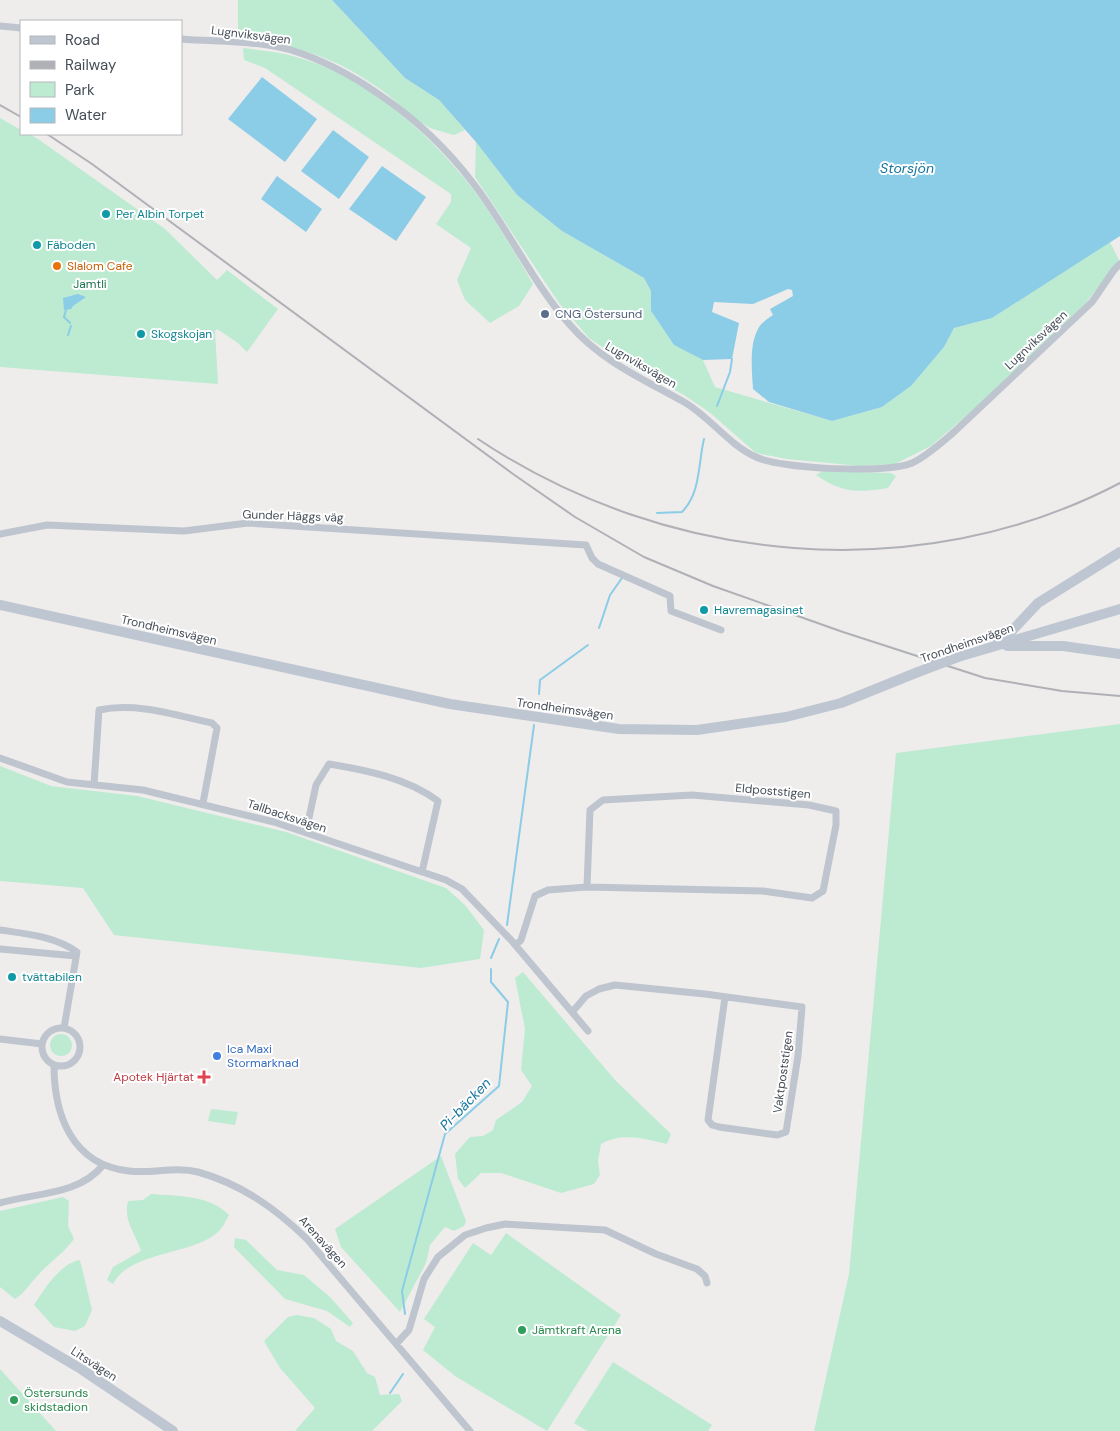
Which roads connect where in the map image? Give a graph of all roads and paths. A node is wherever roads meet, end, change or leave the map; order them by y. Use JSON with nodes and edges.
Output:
{"nodes":[{"id":1,"x":0,"y":26,"type":"edge"},
{"id":2,"x":20,"y":28,"type":"edge"},
{"id":3,"x":182,"y":39,"type":"edge"},
{"id":4,"x":1120,"y":264,"type":"edge"},
{"id":5,"x":0,"y":534,"type":"edge"},
{"id":6,"x":1120,"y":552,"type":"edge"},
{"id":7,"x":0,"y":605,"type":"edge"},
{"id":8,"x":1120,"y":610,"type":"edge"},
{"id":9,"x":721,"y":630,"type":"dead end"},
{"id":10,"x":985,"y":648,"type":"junction"},
{"id":11,"x":1120,"y":654,"type":"edge"},
{"id":12,"x":0,"y":758,"type":"edge"},
{"id":13,"x":94,"y":785,"type":"junction"},
{"id":14,"x":203,"y":803,"type":"junction"},
{"id":15,"x":306,"y":832,"type":"junction"},
{"id":16,"x":422,"y":872,"type":"junction"},
{"id":17,"x":587,"y":887,"type":"junction"},
{"id":18,"x":0,"y":930,"type":"edge"},
{"id":19,"x":519,"y":942,"type":"junction"},
{"id":20,"x":0,"y":949,"type":"edge"},
{"id":21,"x":75,"y":959,"type":"junction"},
{"id":22,"x":725,"y":997,"type":"junction"},
{"id":23,"x":574,"y":1011,"type":"junction"},
{"id":24,"x":64,"y":1028,"type":"junction"},
{"id":25,"x":588,"y":1031,"type":"dead end"},
{"id":26,"x":0,"y":1040,"type":"edge"},
{"id":27,"x":42,"y":1044,"type":"junction"},
{"id":28,"x":54,"y":1065,"type":"junction"},
{"id":29,"x":103,"y":1165,"type":"junction"},
{"id":30,"x":0,"y":1203,"type":"edge"},
{"id":31,"x":708,"y":1283,"type":"dead end"},
{"id":32,"x":0,"y":1321,"type":"edge"},
{"id":33,"x":396,"y":1344,"type":"junction"},
{"id":34,"x":173,"y":1431,"type":"edge"},
{"id":35,"x":470,"y":1431,"type":"edge"}],
"edges":[{"from":1,"to":2,"type":"street"},
{"from":3,"to":4,"type":"street","name":"Lugnviksvägen"},
{"from":5,"to":9,"type":"street","name":"Gunder Häggs väg"},
{"from":6,"to":10,"type":"main road"},
{"from":7,"to":10,"type":"main road","name":"Trondheimsvägen","bridge":true},
{"from":8,"to":10,"type":"main road","name":"Trondheimsvägen"},
{"from":10,"to":11,"type":"main road"},
{"from":12,"to":13,"type":"street","name":"Tallbacksvägen"},
{"from":13,"to":14,"type":"street","name":"Tallbacksvägen"},
{"from":13,"to":14,"type":"street"},
{"from":14,"to":15,"type":"street","name":"Tallbacksvägen"},
{"from":15,"to":16,"type":"street","name":"Tallbacksvägen"},
{"from":15,"to":16,"type":"street"},
{"from":16,"to":19,"type":"street","name":"Tallbacksvägen"},
{"from":17,"to":17,"type":"street","name":"Eldpoststigen"},
{"from":17,"to":19,"type":"street","name":"Eldpoststigen"},
{"from":18,"to":21,"type":"street"},
{"from":19,"to":23,"type":"street","name":"Tallbacksvägen"},
{"from":20,"to":21,"type":"street"},
{"from":21,"to":24,"type":"street"},
{"from":22,"to":22,"type":"street","name":"Vaktpoststigen"},
{"from":22,"to":23,"type":"street","name":"Vaktpoststigen"},
{"from":23,"to":25,"type":"street","name":"Tallbacksvägen"},
{"from":24,"to":27,"type":"street"},
{"from":24,"to":28,"type":"street"},
{"from":26,"to":27,"type":"street"},
{"from":27,"to":28,"type":"street","name":"Arenavägen"},
{"from":28,"to":29,"type":"street","name":"Arenavägen"},
{"from":29,"to":30,"type":"street"},
{"from":29,"to":33,"type":"street","name":"Arenavägen"},
{"from":31,"to":33,"type":"street"},
{"from":32,"to":34,"type":"main road","name":"Litsvägen"},
{"from":33,"to":35,"type":"street","name":"Arenavägen"}]}
